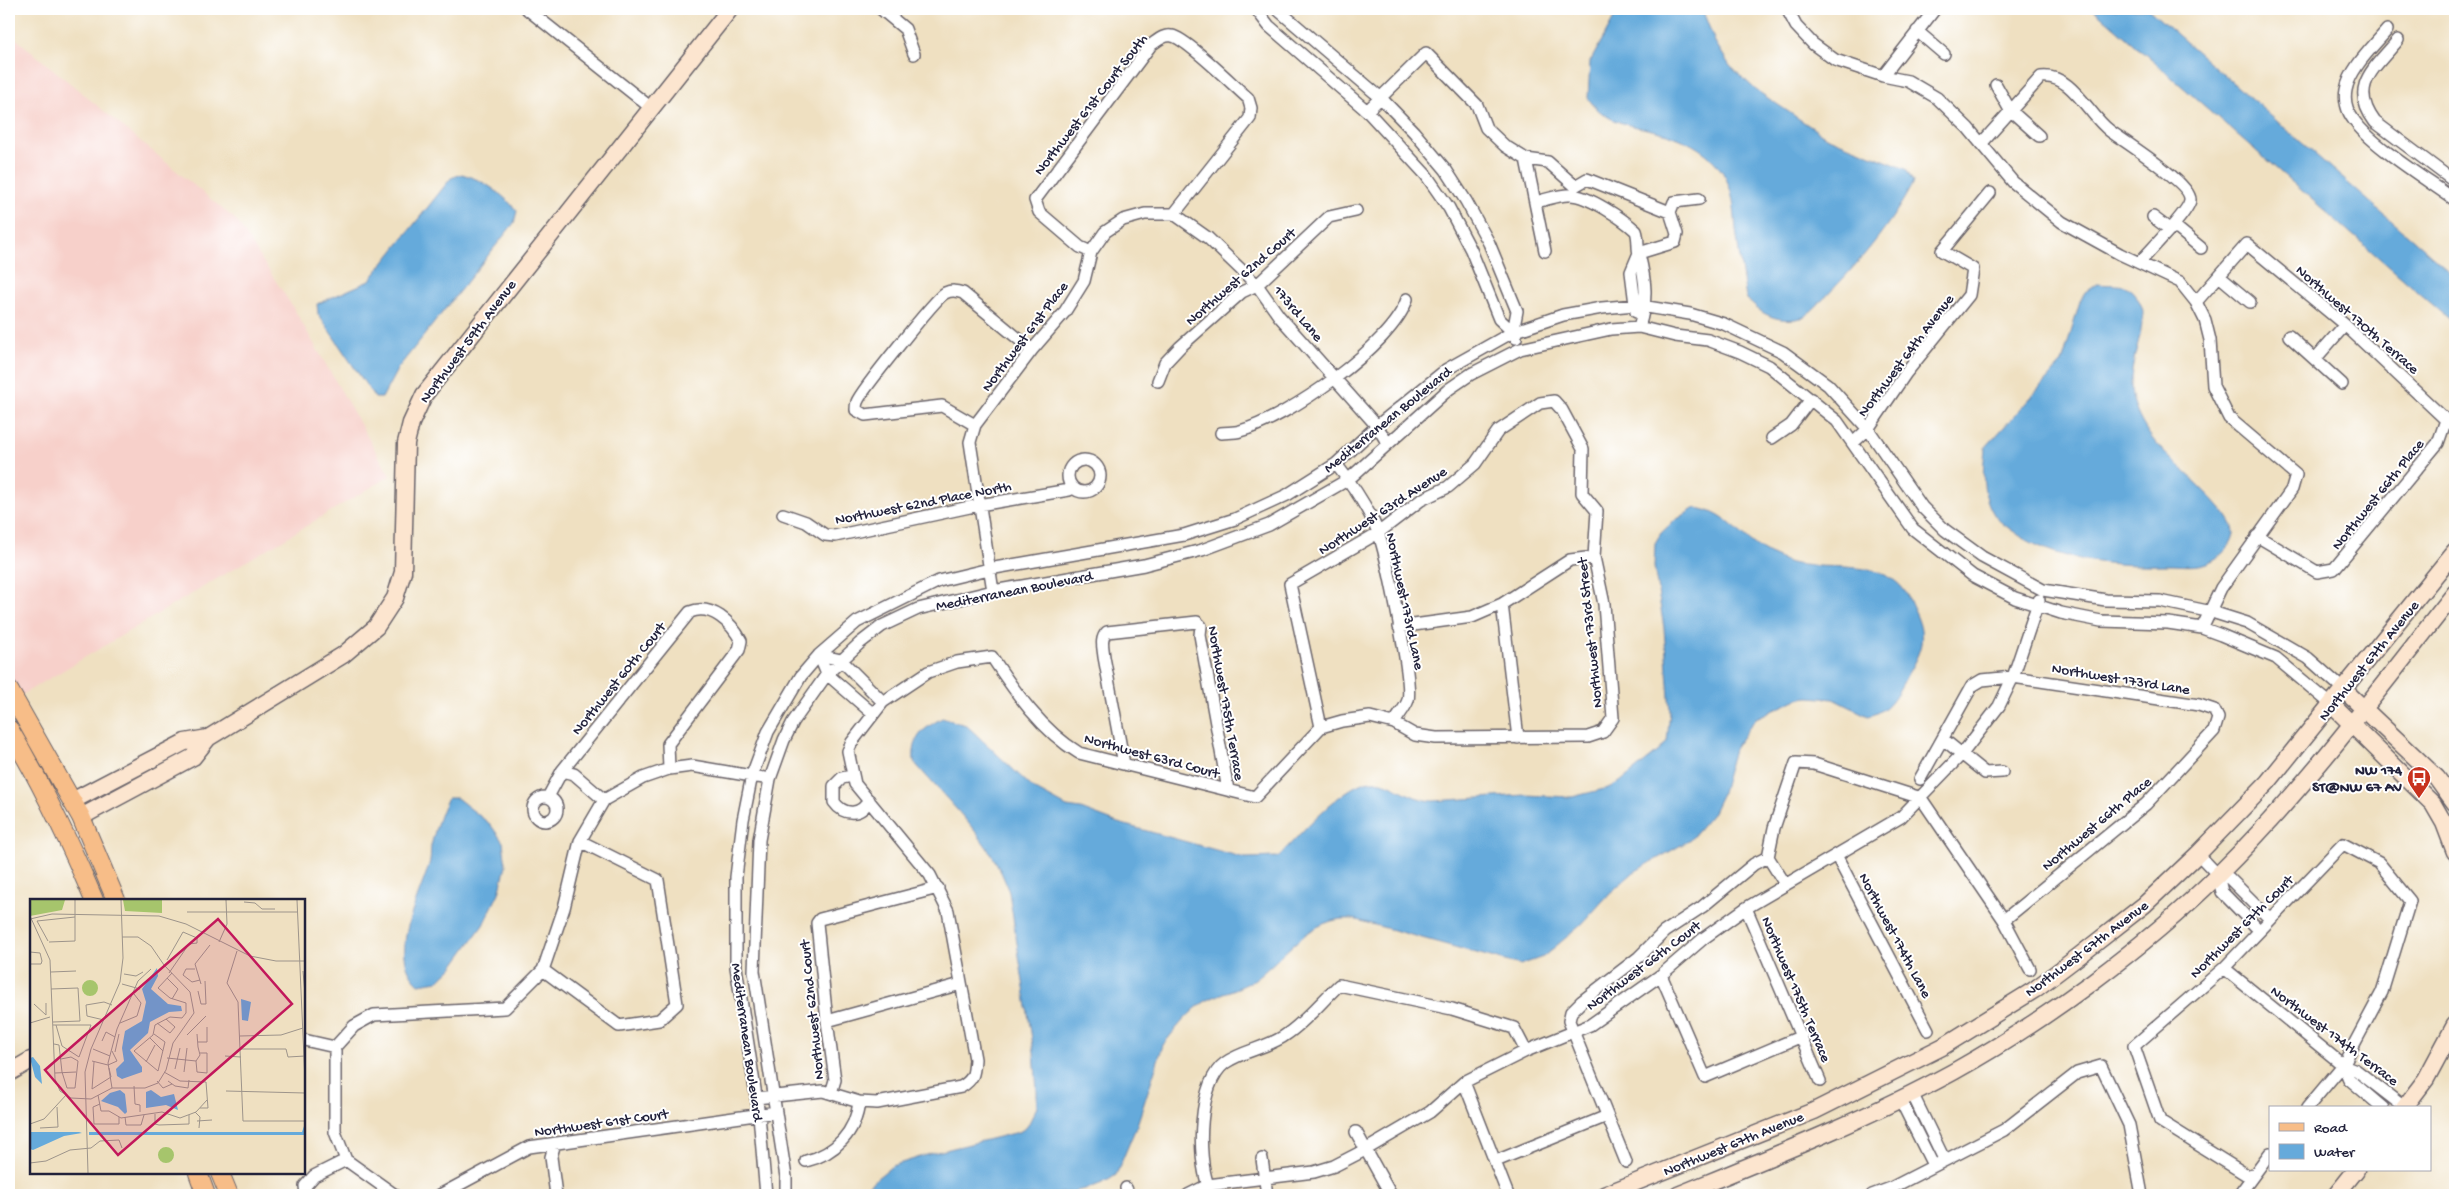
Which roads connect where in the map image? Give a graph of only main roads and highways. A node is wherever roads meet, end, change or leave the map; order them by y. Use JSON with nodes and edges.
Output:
{"nodes":[{"id":1,"x":730,"y":9,"type":"edge"},
{"id":2,"x":2455,"y":551,"type":"edge"},
{"id":3,"x":2455,"y":570,"type":"edge"},
{"id":4,"x":2434,"y":577,"type":"junction"},
{"id":5,"x":2455,"y":593,"type":"edge"},
{"id":6,"x":2343,"y":689,"type":"junction"},
{"id":7,"x":9,"y":690,"type":"edge"},
{"id":8,"x":2332,"y":705,"type":"junction"},
{"id":9,"x":2363,"y":708,"type":"junction"},
{"id":10,"x":2351,"y":723,"type":"junction"},
{"id":11,"x":9,"y":729,"type":"edge"},
{"id":12,"x":208,"y":738,"type":"junction"},
{"id":13,"x":42,"y":789,"type":"junction"},
{"id":14,"x":72,"y":801,"type":"junction"},
{"id":15,"x":2455,"y":803,"type":"edge"},
{"id":16,"x":53,"y":811,"type":"junction"},
{"id":17,"x":81,"y":817,"type":"junction"},
{"id":18,"x":89,"y":836,"type":"junction"},
{"id":19,"x":2455,"y":852,"type":"edge"},
{"id":20,"x":94,"y":899,"type":"edge"},
{"id":21,"x":116,"y":899,"type":"edge"},
{"id":22,"x":2455,"y":1025,"type":"edge"},
{"id":23,"x":30,"y":1061,"type":"edge"},
{"id":24,"x":1893,"y":1071,"type":"junction"},
{"id":25,"x":9,"y":1073,"type":"edge"},
{"id":26,"x":1906,"y":1096,"type":"junction"},
{"id":27,"x":2406,"y":1106,"type":"edge"},
{"id":28,"x":2354,"y":1172,"type":"edge"},
{"id":29,"x":198,"y":1174,"type":"edge"},
{"id":30,"x":220,"y":1174,"type":"edge"},
{"id":31,"x":1636,"y":1189,"type":"edge"},
{"id":32,"x":206,"y":1195,"type":"edge"},
{"id":33,"x":229,"y":1195,"type":"edge"},
{"id":34,"x":1604,"y":1195,"type":"edge"},
{"id":35,"x":1678,"y":1195,"type":"edge"},
{"id":36,"x":2336,"y":1195,"type":"edge"}],
"edges":[{"from":1,"to":12,"type":"main road","name":"Northwest 59th Avenue"},
{"from":2,"to":4,"type":"main road","name":"Northwest 67th Avenue"},
{"from":3,"to":4,"type":"main road"},
{"from":4,"to":6,"type":"main road","name":"Northwest 67th Avenue"},
{"from":5,"to":9,"type":"main road","name":"Northwest 67th Avenue"},
{"from":6,"to":8,"type":"main road","name":"Northwest 67th Avenue"},
{"from":6,"to":9,"type":"main road","name":"Mediterranean Boulevard"},
{"from":7,"to":14,"type":"main road"},
{"from":8,"to":10,"type":"main road","name":"Mediterranean Boulevard"},
{"from":8,"to":24,"type":"main road","name":"Northwest 67th Avenue"},
{"from":9,"to":10,"type":"main road","name":"Northwest 67th Avenue"},
{"from":9,"to":15,"type":"main road","name":"Mediterranean Boulevard"},
{"from":10,"to":19,"type":"main road","name":"Mediterranean Boulevard"},
{"from":10,"to":26,"type":"main road","name":"Northwest 67th Avenue"},
{"from":11,"to":13,"type":"main road"},
{"from":12,"to":14,"type":"main road","name":"Northwest 59th Avenue"},
{"from":12,"to":17,"type":"main road","name":"Northwest 59th Avenue"},
{"from":13,"to":16,"type":"main road"},
{"from":13,"to":17,"type":"main road"},
{"from":14,"to":17,"type":"main road"},
{"from":16,"to":18,"type":"main road"},
{"from":16,"to":20,"type":"main road"},
{"from":17,"to":18,"type":"main road"},
{"from":18,"to":21,"type":"main road"},
{"from":22,"to":27,"type":"main road"},
{"from":23,"to":25,"type":"main road"},
{"from":24,"to":26,"type":"main road"},
{"from":24,"to":31,"type":"main road","name":"Northwest 67th Avenue"},
{"from":26,"to":35,"type":"main road","name":"Northwest 67th Avenue"},
{"from":28,"to":36,"type":"main road"},
{"from":29,"to":32,"type":"main road"},
{"from":30,"to":33,"type":"main road"},
{"from":31,"to":34,"type":"main road","name":"Northwest 67th Avenue"}]}
